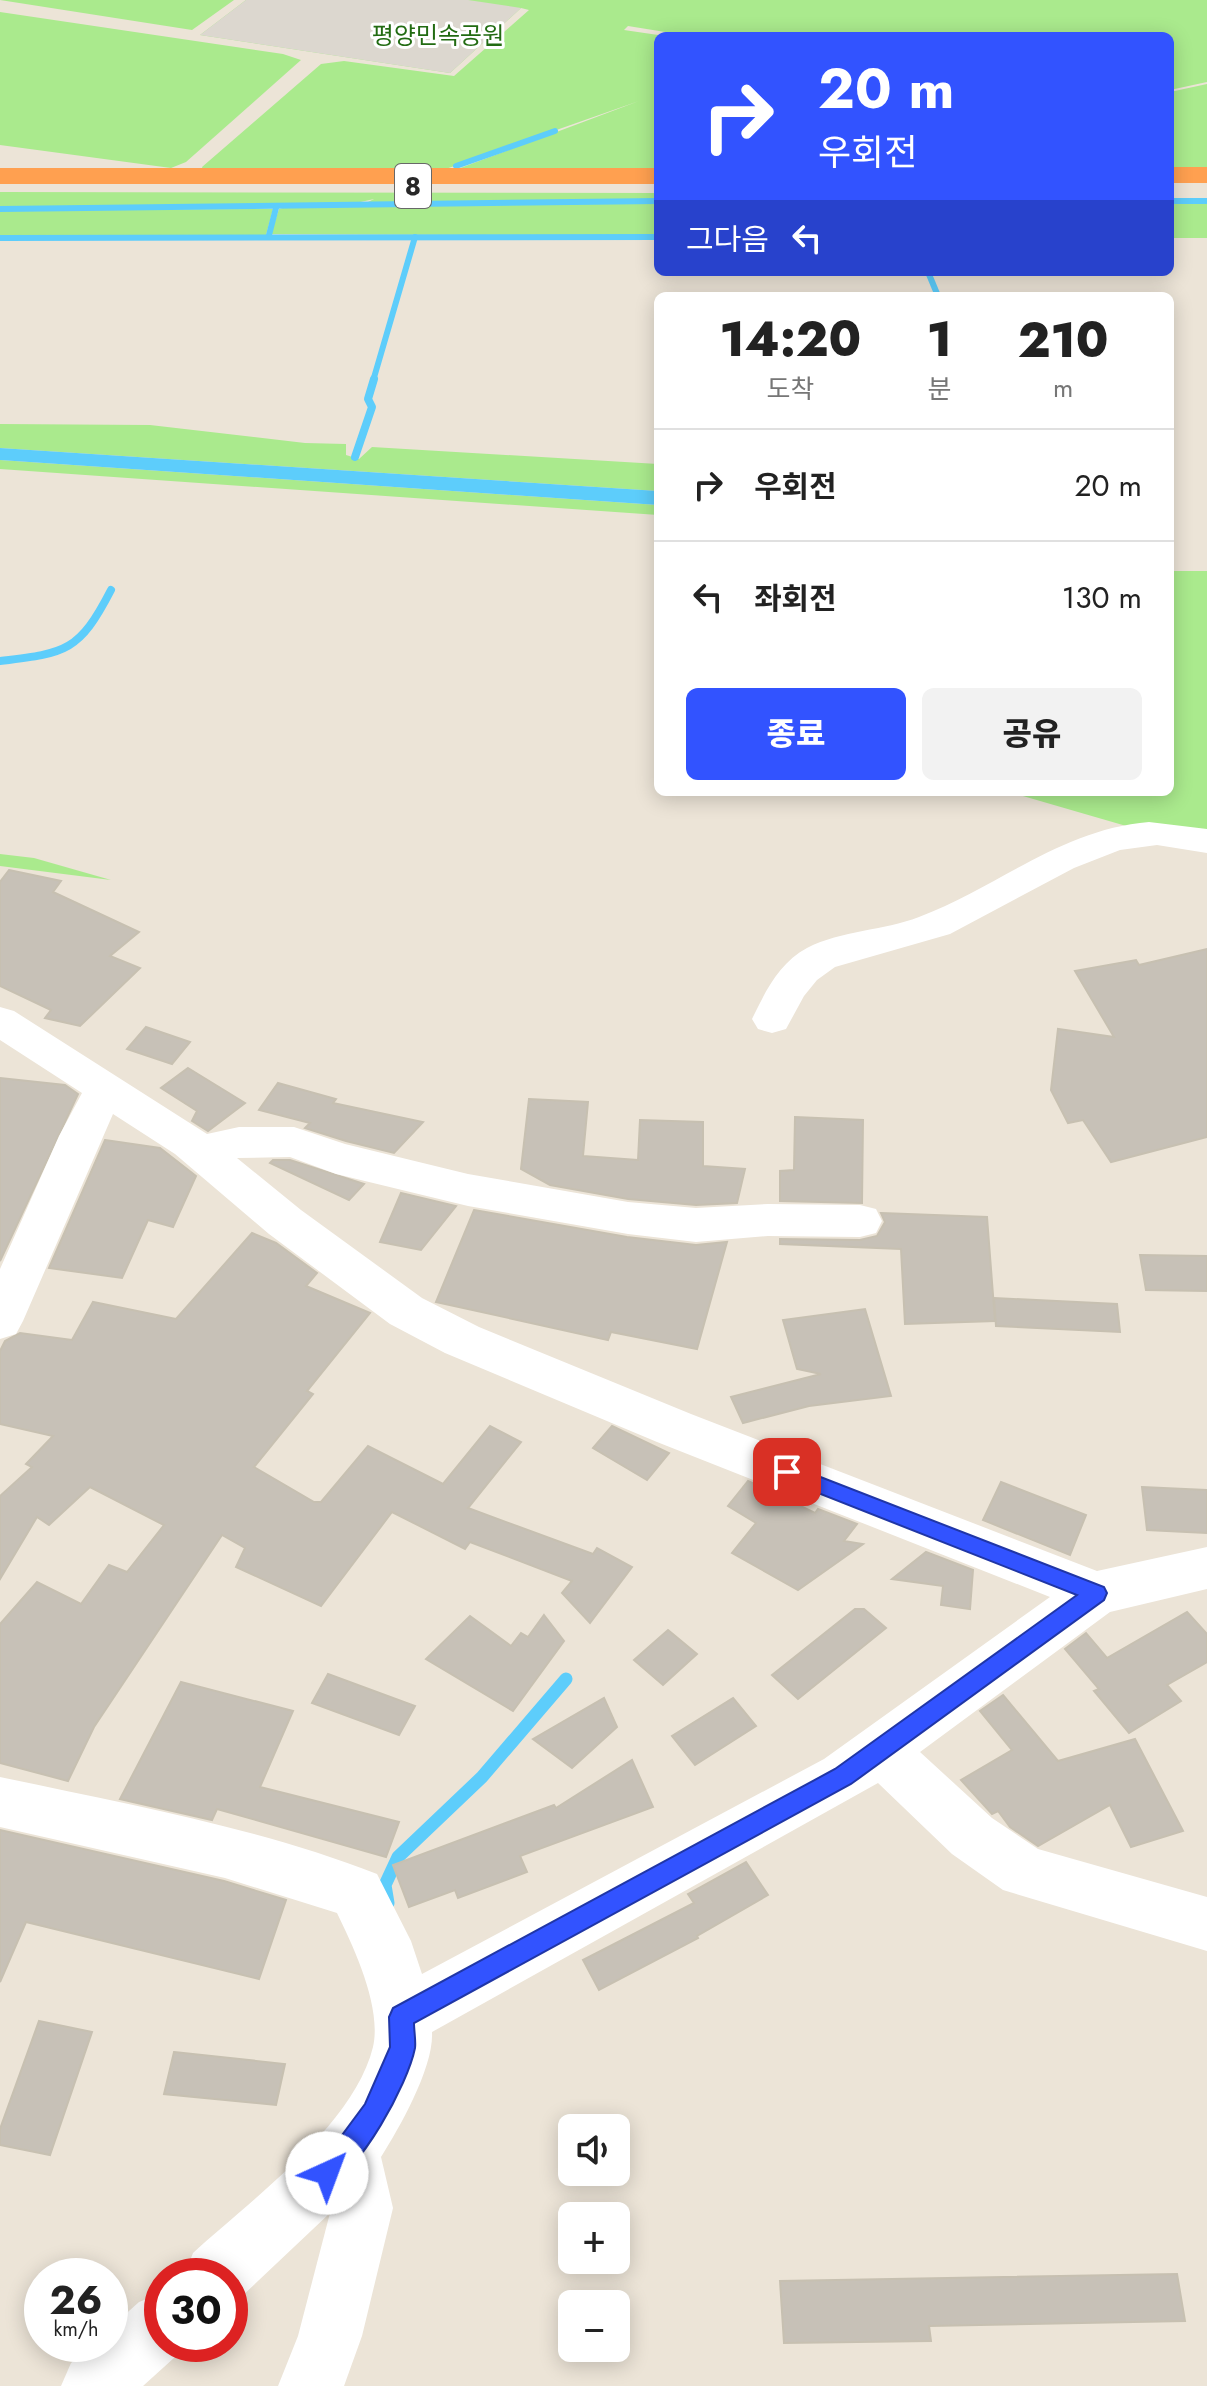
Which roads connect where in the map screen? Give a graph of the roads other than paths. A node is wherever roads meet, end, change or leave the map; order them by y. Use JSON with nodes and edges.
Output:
{"nodes":[{"id":1,"x":0,"y":151,"type":"edge"},
{"id":2,"x":1174,"y":175,"type":"edge"},
{"id":3,"x":1207,"y":175,"type":"edge"},
{"id":4,"x":0,"y":176,"type":"edge"},
{"id":5,"x":654,"y":176,"type":"edge"},
{"id":6,"x":186,"y":177,"type":"junction"},
{"id":7,"x":1174,"y":184,"type":"edge"},
{"id":8,"x":1207,"y":184,"type":"edge"},
{"id":9,"x":0,"y":185,"type":"edge"},
{"id":10,"x":654,"y":185,"type":"edge"},
{"id":11,"x":1207,"y":841,"type":"edge"},
{"id":12,"x":772,"y":1019,"type":"dead end"},
{"id":13,"x":0,"y":1021,"type":"edge"},
{"id":14,"x":105,"y":1089,"type":"junction"},
{"id":15,"x":200,"y":1151,"type":"junction"},
{"id":16,"x":860,"y":1221,"type":"dead end"},
{"id":17,"x":0,"y":1321,"type":"edge"},
{"id":18,"x":1207,"y":1568,"type":"edge"},
{"id":19,"x":1096,"y":1593,"type":"junction"},
{"id":20,"x":880,"y":1749,"type":"junction"},
{"id":21,"x":0,"y":1802,"type":"edge"},
{"id":22,"x":1207,"y":1924,"type":"edge"},
{"id":23,"x":401,"y":2017,"type":"junction"},
{"id":24,"x":349,"y":2152,"type":"junction"},
{"id":25,"x":235,"y":2258,"type":"edge"},
{"id":26,"x":144,"y":2341,"type":"edge"},
{"id":27,"x":94,"y":2386,"type":"edge"},
{"id":28,"x":311,"y":2386,"type":"edge"}],
"edges":[{"from":1,"to":6,"type":"highway"},
{"from":2,"to":3,"type":"highway"},
{"from":4,"to":6,"type":"highway","number":"8"},
{"from":5,"to":6,"type":"highway","number":"8"},
{"from":7,"to":8,"type":"highway"},
{"from":9,"to":10,"type":"highway","number":"8"},
{"from":11,"to":12,"type":"street"},
{"from":13,"to":14,"type":"street"},
{"from":14,"to":15,"type":"street"},
{"from":14,"to":17,"type":"street"},
{"from":15,"to":16,"type":"street"},
{"from":15,"to":19,"type":"street"},
{"from":18,"to":19,"type":"street"},
{"from":19,"to":20,"type":"street"},
{"from":20,"to":22,"type":"street"},
{"from":20,"to":23,"type":"street"},
{"from":21,"to":23,"type":"street"},
{"from":23,"to":24,"type":"street"},
{"from":24,"to":25,"type":"street"},
{"from":24,"to":28,"type":"street"},
{"from":26,"to":27,"type":"street"}]}
